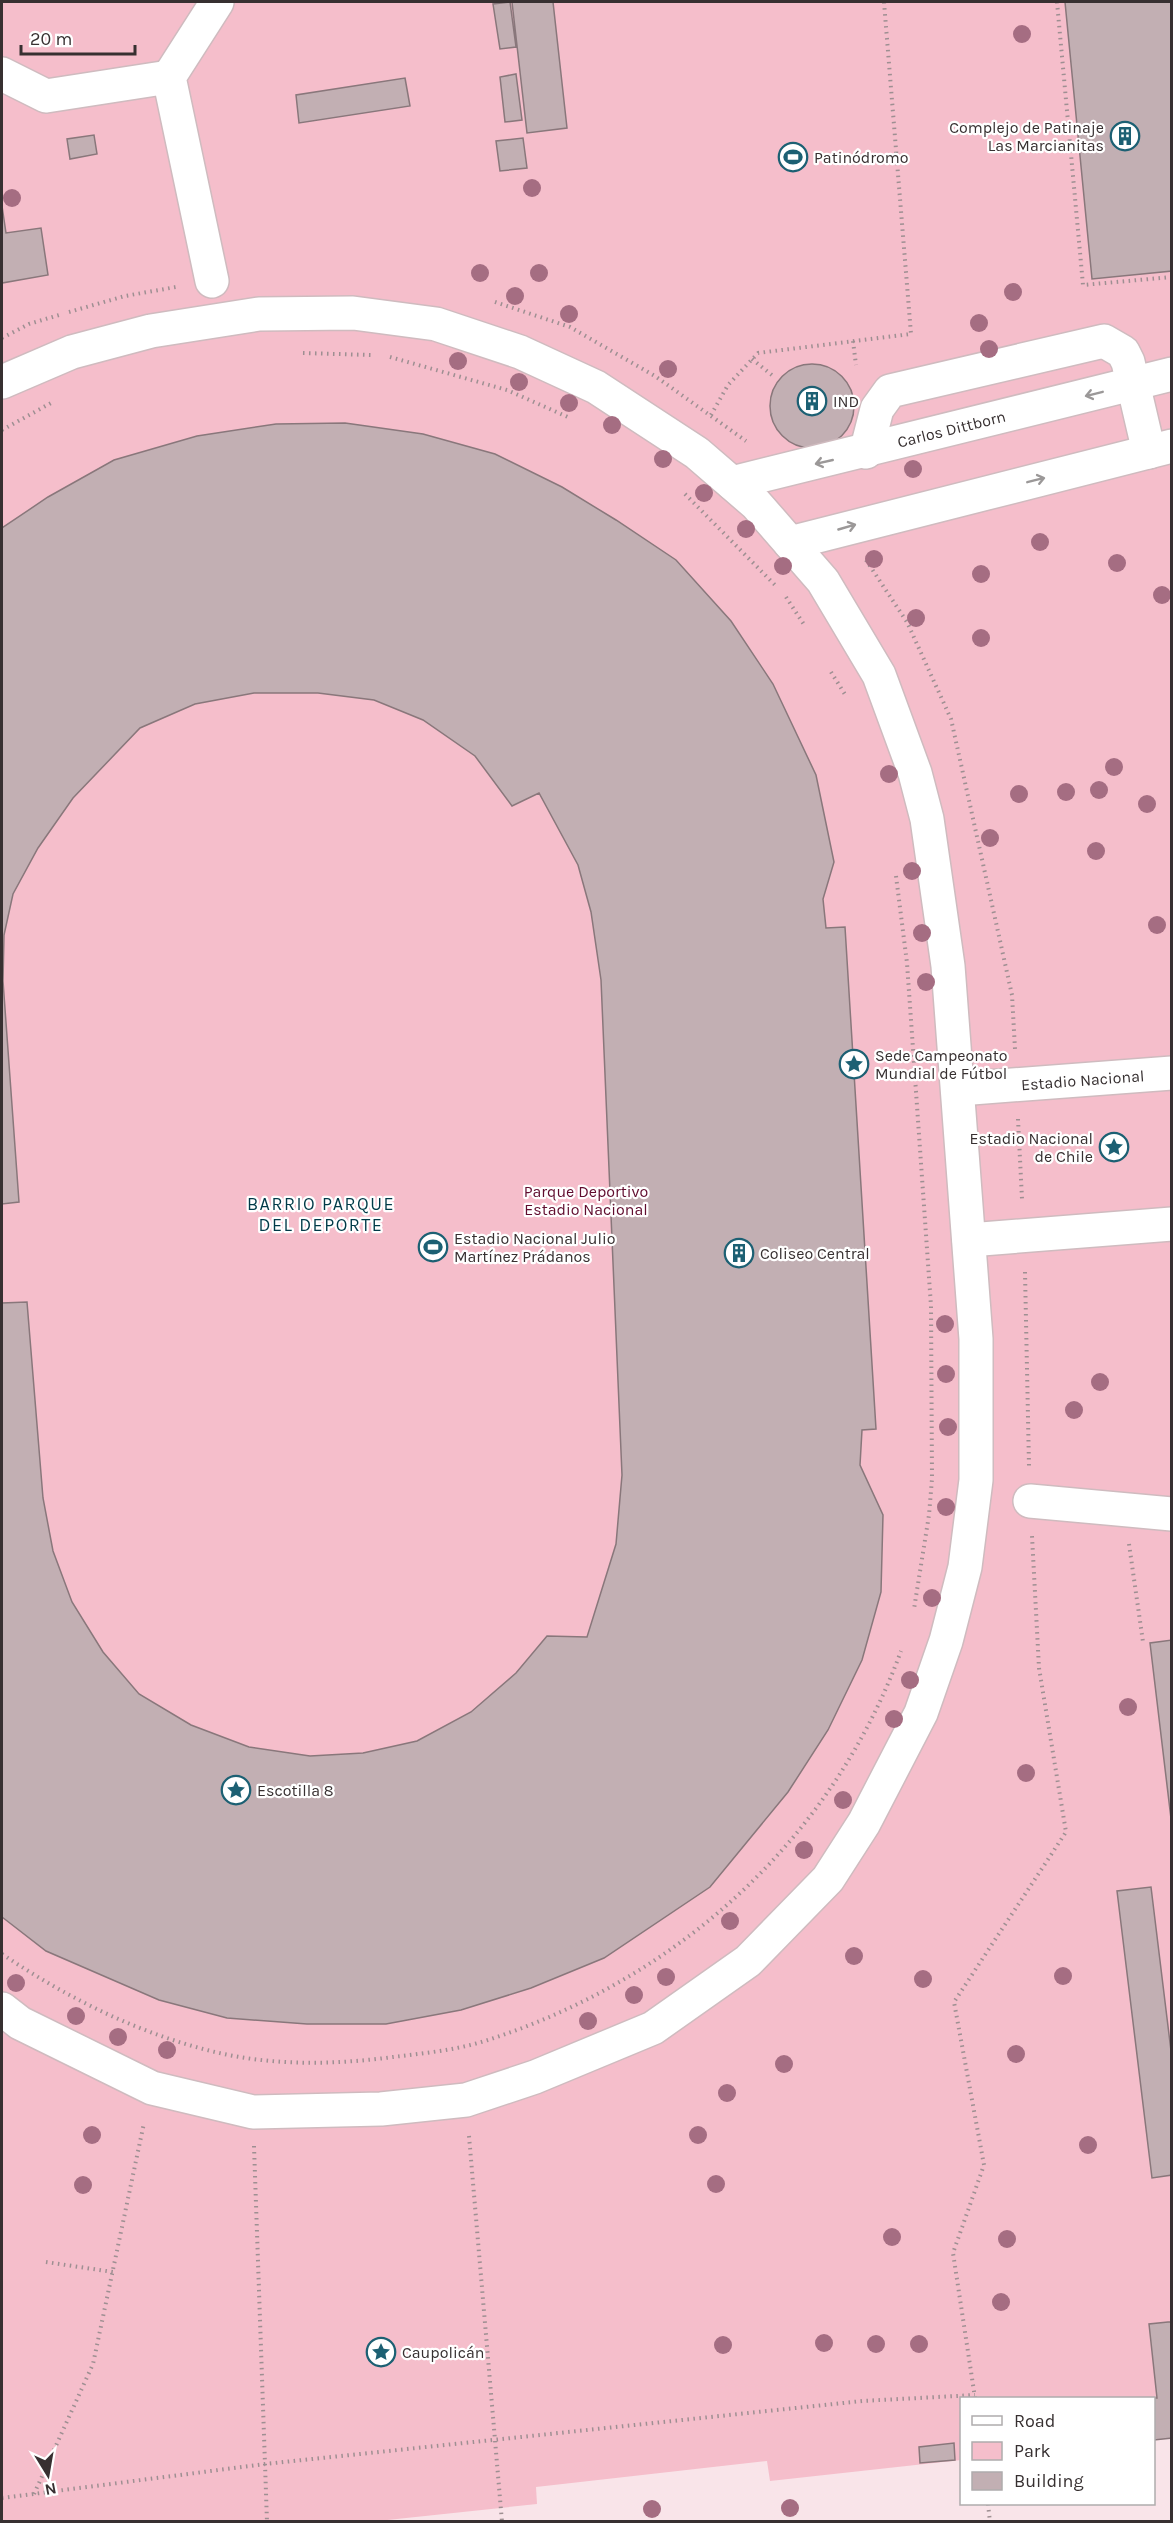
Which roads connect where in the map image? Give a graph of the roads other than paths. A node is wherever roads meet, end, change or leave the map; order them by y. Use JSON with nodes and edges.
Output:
{"nodes":[{"id":1,"x":217,"y":2,"type":"edge"},
{"id":2,"x":2,"y":74,"type":"edge"},
{"id":3,"x":169,"y":78,"type":"junction"},
{"id":4,"x":212,"y":281,"type":"road end"},
{"id":5,"x":1172,"y":374,"type":"edge"},
{"id":6,"x":2,"y":382,"type":"edge"},
{"id":7,"x":1133,"y":384,"type":"junction"},
{"id":8,"x":1160,"y":449,"type":"edge"},
{"id":9,"x":866,"y":452,"type":"junction"},
{"id":10,"x":732,"y":483,"type":"junction"},
{"id":11,"x":790,"y":543,"type":"junction"},
{"id":12,"x":1172,"y":1073,"type":"edge"},
{"id":13,"x":959,"y":1089,"type":"junction"},
{"id":14,"x":1172,"y":1224,"type":"edge"},
{"id":15,"x":969,"y":1240,"type":"junction"},
{"id":16,"x":1030,"y":1501,"type":"road end"},
{"id":17,"x":1172,"y":1514,"type":"edge"},
{"id":18,"x":2,"y":2009,"type":"edge"}],
"edges":[{"from":1,"to":3,"type":"street"},
{"from":2,"to":3,"type":"street"},
{"from":3,"to":4,"type":"street"},
{"from":5,"to":7,"type":"street","name":"Carlos Dittborn"},
{"from":6,"to":10,"type":"street"},
{"from":7,"to":8,"type":"street"},
{"from":7,"to":9,"type":"street","name":"Carlos Dittborn","one_way":true},
{"from":7,"to":9,"type":"street"},
{"from":11,"to":8,"type":"street","one_way":true},
{"from":9,"to":10,"type":"street","name":"Carlos Dittborn","one_way":true},
{"from":10,"to":11,"type":"street"},
{"from":11,"to":13,"type":"street"},
{"from":12,"to":13,"type":"street","name":"Estadio Nacional"},
{"from":13,"to":15,"type":"street"},
{"from":14,"to":15,"type":"street"},
{"from":15,"to":18,"type":"street"},
{"from":16,"to":17,"type":"street"}]}
